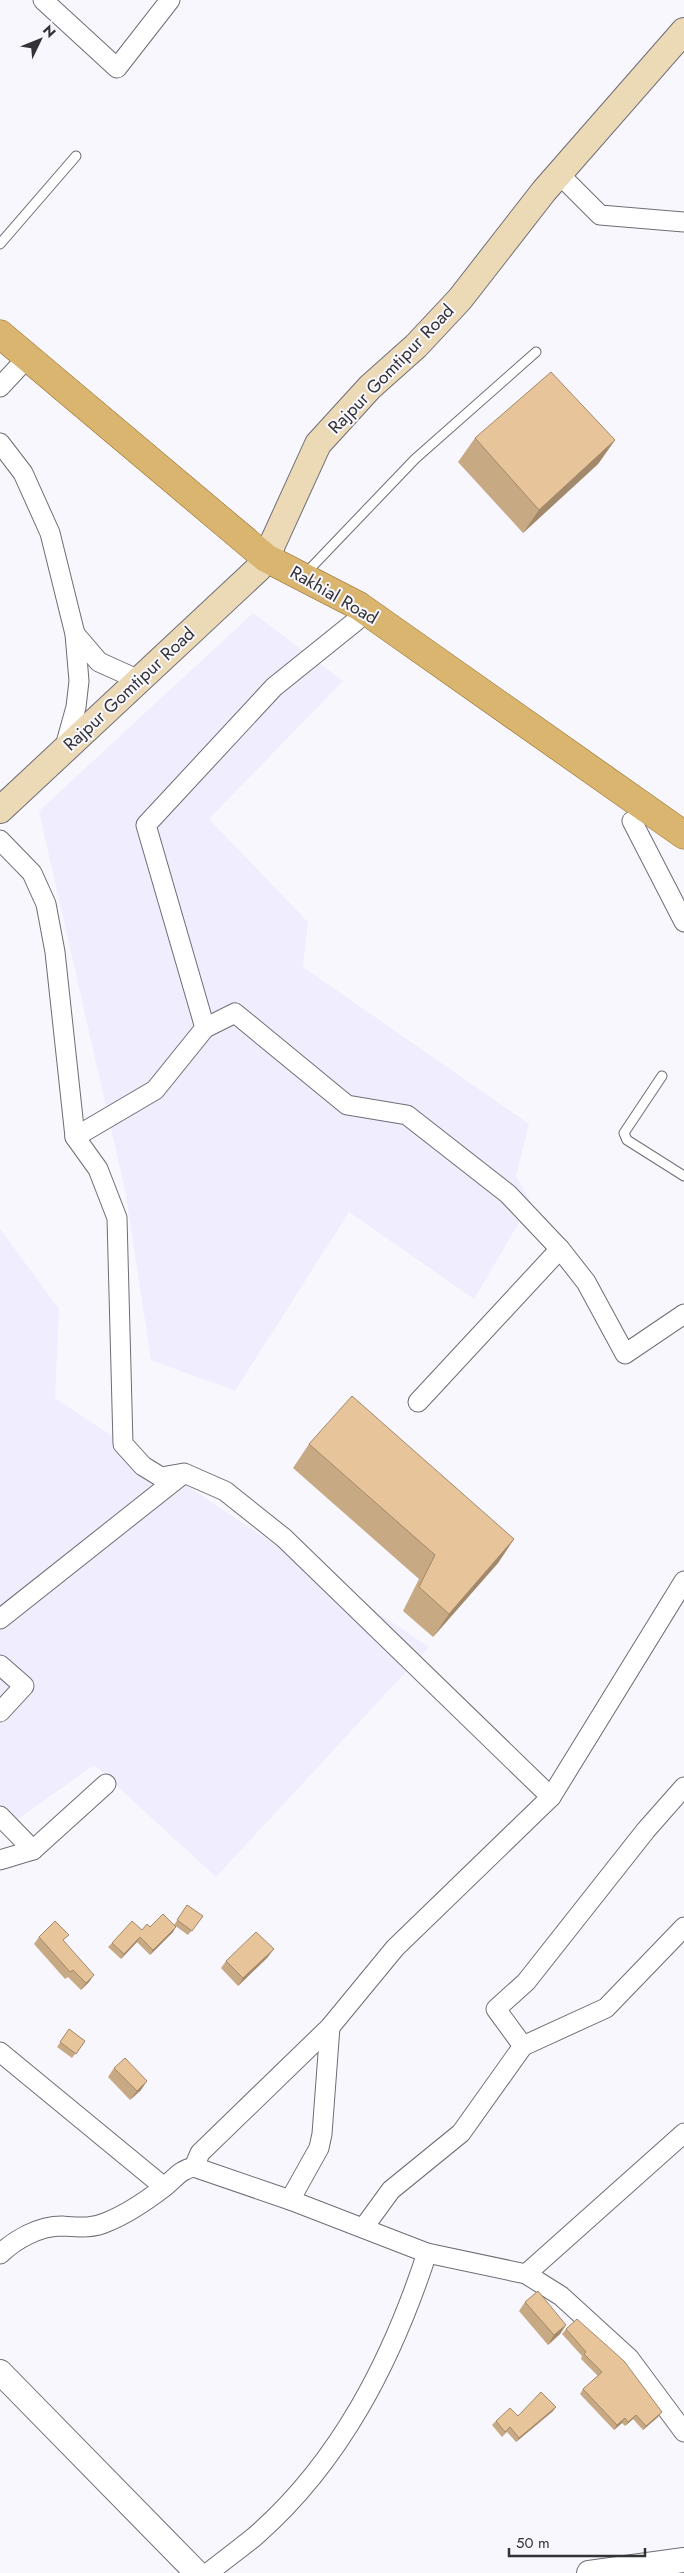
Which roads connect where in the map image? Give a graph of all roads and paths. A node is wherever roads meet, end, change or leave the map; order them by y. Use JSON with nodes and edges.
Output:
{"nodes":[{"id":1,"x":43,"y":0,"type":"edge"},
{"id":2,"x":170,"y":0,"type":"edge"},
{"id":3,"x":684,"y":31,"type":"edge"},
{"id":4,"x":76,"y":156,"type":"dead end"},
{"id":5,"x":559,"y":174,"type":"junction"},
{"id":6,"x":684,"y":222,"type":"edge"},
{"id":7,"x":0,"y":244,"type":"edge"},
{"id":8,"x":0,"y":334,"type":"edge"},
{"id":9,"x":536,"y":352,"type":"dead end"},
{"id":10,"x":27,"y":358,"type":"junction"},
{"id":11,"x":0,"y":387,"type":"edge"},
{"id":12,"x":0,"y":443,"type":"edge"},
{"id":13,"x":262,"y":564,"type":"junction"},
{"id":14,"x":303,"y":576,"type":"junction"},
{"id":15,"x":356,"y":621,"type":"junction"},
{"id":16,"x":75,"y":634,"type":"junction"},
{"id":17,"x":139,"y":680,"type":"junction"},
{"id":18,"x":64,"y":750,"type":"junction"},
{"id":19,"x":0,"y":810,"type":"edge"},
{"id":20,"x":632,"y":821,"type":"junction"},
{"id":21,"x":684,"y":835,"type":"edge"},
{"id":22,"x":0,"y":840,"type":"edge"},
{"id":23,"x":684,"y":856,"type":"edge"},
{"id":24,"x":684,"y":922,"type":"edge"},
{"id":25,"x":204,"y":1028,"type":"junction"},
{"id":26,"x":662,"y":1076,"type":"dead end"},
{"id":27,"x":75,"y":1137,"type":"junction"},
{"id":28,"x":684,"y":1176,"type":"edge"},
{"id":29,"x":560,"y":1249,"type":"junction"},
{"id":30,"x":684,"y":1314,"type":"edge"},
{"id":31,"x":418,"y":1402,"type":"dead end"},
{"id":32,"x":184,"y":1473,"type":"junction"},
{"id":33,"x":684,"y":1581,"type":"edge"},
{"id":34,"x":0,"y":1619,"type":"edge"},
{"id":35,"x":0,"y":1665,"type":"edge"},
{"id":36,"x":0,"y":1712,"type":"edge"},
{"id":37,"x":106,"y":1784,"type":"dead end"},
{"id":38,"x":684,"y":1787,"type":"edge"},
{"id":39,"x":550,"y":1797,"type":"junction"},
{"id":40,"x":0,"y":1816,"type":"edge"},
{"id":41,"x":33,"y":1850,"type":"junction"},
{"id":42,"x":0,"y":1860,"type":"edge"},
{"id":43,"x":684,"y":1927,"type":"edge"},
{"id":44,"x":330,"y":2027,"type":"junction"},
{"id":45,"x":523,"y":2046,"type":"junction"},
{"id":46,"x":0,"y":2052,"type":"edge"},
{"id":47,"x":684,"y":2133,"type":"edge"},
{"id":48,"x":194,"y":2167,"type":"junction"},
{"id":49,"x":164,"y":2187,"type":"junction"},
{"id":50,"x":290,"y":2200,"type":"junction"},
{"id":51,"x":364,"y":2227,"type":"junction"},
{"id":52,"x":427,"y":2253,"type":"junction"},
{"id":53,"x":0,"y":2254,"type":"edge"},
{"id":54,"x":526,"y":2274,"type":"junction"},
{"id":55,"x":0,"y":2372,"type":"edge"},
{"id":56,"x":682,"y":2427,"type":"edge"},
{"id":57,"x":684,"y":2560,"type":"edge"},
{"id":58,"x":197,"y":2573,"type":"edge"},
{"id":59,"x":208,"y":2573,"type":"edge"},
{"id":60,"x":588,"y":2573,"type":"edge"}],
"edges":[{"from":1,"to":2,"type":"street"},
{"from":3,"to":5,"type":"main road","name":"Rajpur Gomtipur Road"},
{"from":4,"to":7,"type":"lane"},
{"from":5,"to":6,"type":"street"},
{"from":5,"to":13,"type":"main road","name":"Rajpur Gomtipur Road"},
{"from":8,"to":10,"type":"main road","name":"Rakhial Road"},
{"from":9,"to":14,"type":"lane"},
{"from":10,"to":11,"type":"street"},
{"from":10,"to":13,"type":"main road","name":"Rakhial Road"},
{"from":12,"to":16,"type":"street"},
{"from":13,"to":14,"type":"main road","name":"Rakhial Road"},
{"from":13,"to":15,"type":"main road","name":"Rakhial Road"},
{"from":13,"to":17,"type":"main road","name":"Rajpur Gomtipur Road"},
{"from":14,"to":21,"type":"main road","name":"Rakhial Road"},
{"from":15,"to":20,"type":"main road","name":"Rakhial Road"},
{"from":15,"to":25,"type":"street"},
{"from":16,"to":17,"type":"street"},
{"from":16,"to":18,"type":"street"},
{"from":17,"to":18,"type":"main road","name":"Rajpur Gomtipur Road"},
{"from":18,"to":19,"type":"main road","name":"Rajpur Gomtipur Road"},
{"from":20,"to":23,"type":"main road","name":"Rakhial Road"},
{"from":20,"to":24,"type":"street"},
{"from":22,"to":27,"type":"street"},
{"from":25,"to":27,"type":"street"},
{"from":25,"to":29,"type":"street"},
{"from":26,"to":28,"type":"lane"},
{"from":27,"to":32,"type":"street"},
{"from":29,"to":30,"type":"street"},
{"from":29,"to":31,"type":"street"},
{"from":32,"to":34,"type":"street"},
{"from":32,"to":39,"type":"street"},
{"from":33,"to":39,"type":"street"},
{"from":35,"to":36,"type":"street"},
{"from":37,"to":41,"type":"street"},
{"from":38,"to":45,"type":"street"},
{"from":39,"to":44,"type":"street"},
{"from":40,"to":41,"type":"street"},
{"from":41,"to":42,"type":"street"},
{"from":43,"to":45,"type":"street"},
{"from":44,"to":48,"type":"street"},
{"from":44,"to":50,"type":"street"},
{"from":45,"to":51,"type":"street"},
{"from":46,"to":49,"type":"street"},
{"from":47,"to":54,"type":"street"},
{"from":48,"to":49,"type":"street"},
{"from":48,"to":50,"type":"street"},
{"from":49,"to":53,"type":"street"},
{"from":50,"to":51,"type":"street"},
{"from":51,"to":52,"type":"street"},
{"from":52,"to":54,"type":"street"},
{"from":52,"to":59,"type":"street"},
{"from":54,"to":56,"type":"street"},
{"from":55,"to":58,"type":"street"},
{"from":57,"to":60,"type":"street"}]}
